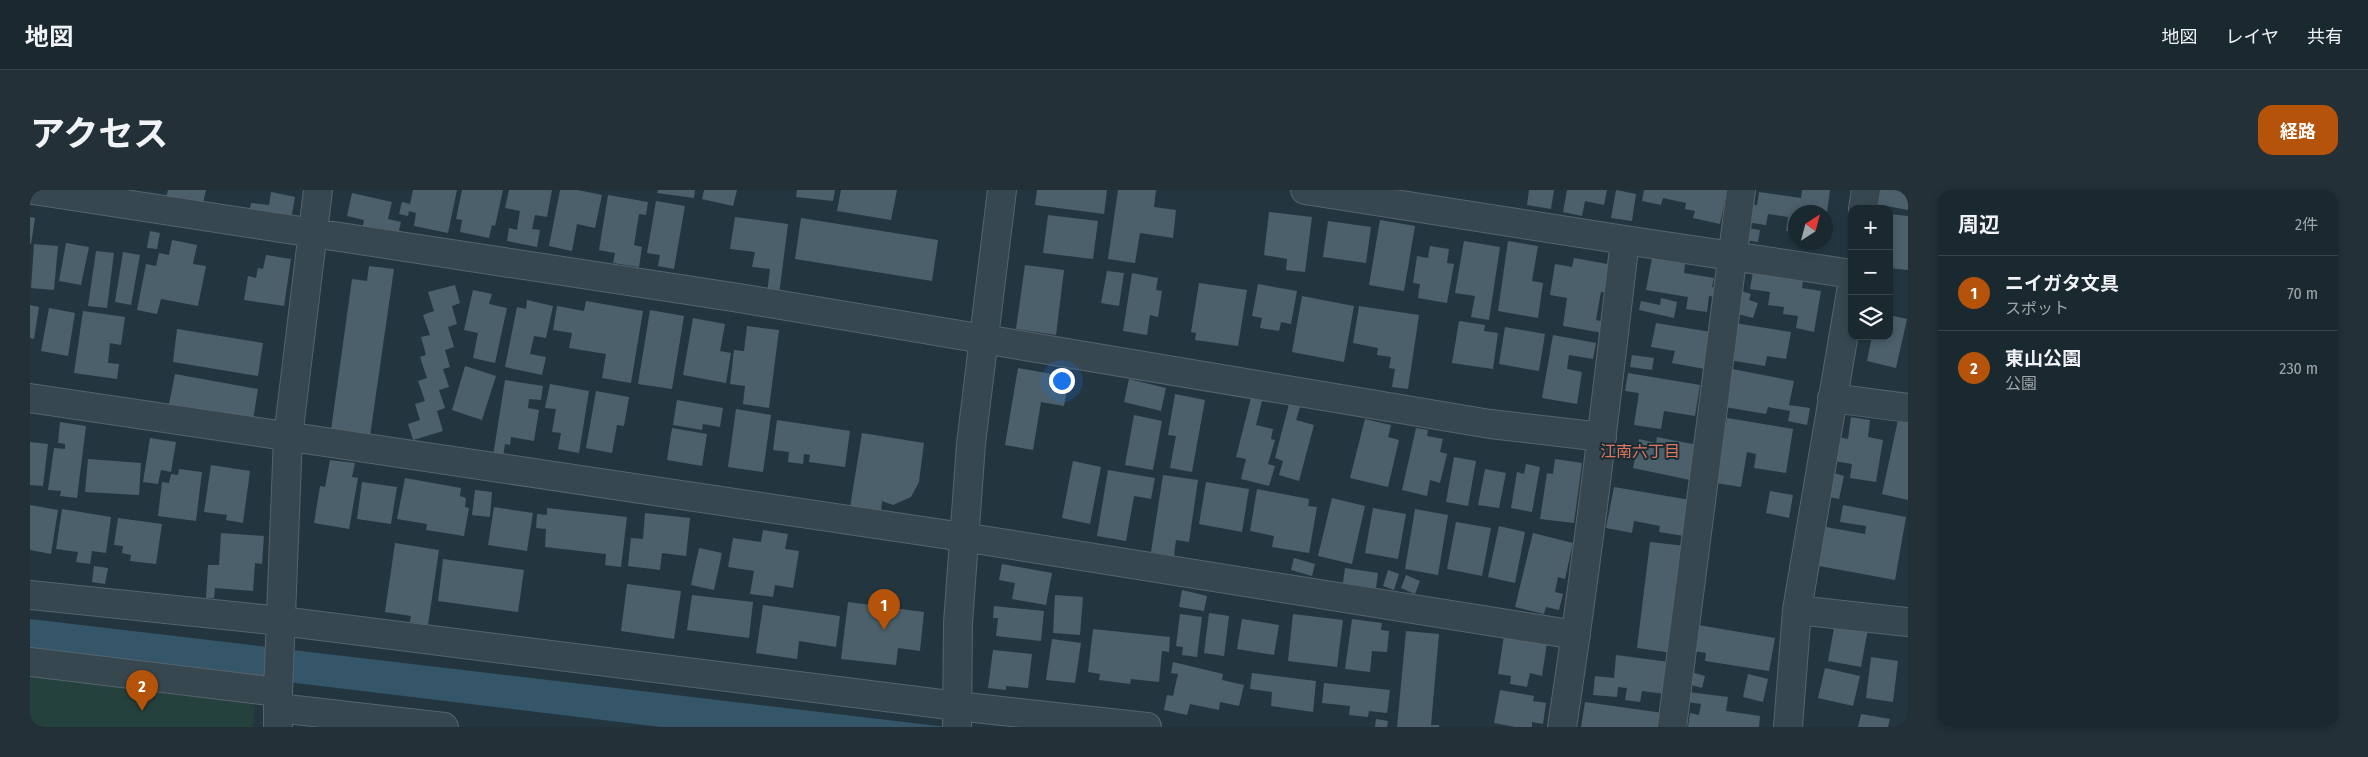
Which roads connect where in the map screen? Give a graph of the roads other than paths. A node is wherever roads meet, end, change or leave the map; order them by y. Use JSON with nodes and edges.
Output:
{"nodes":[{"id":1,"x":33,"y":190,"type":"edge"},
{"id":2,"x":318,"y":190,"type":"edge"},
{"id":3,"x":1002,"y":190,"type":"edge"},
{"id":4,"x":1305,"y":190,"type":"edge"},
{"id":5,"x":1741,"y":190,"type":"edge"},
{"id":6,"x":1866,"y":190,"type":"edge"},
{"id":7,"x":1864,"y":205,"type":"edge"},
{"id":8,"x":311,"y":234,"type":"junction"},
{"id":9,"x":1625,"y":240,"type":"junction"},
{"id":10,"x":1733,"y":254,"type":"junction"},
{"id":11,"x":1848,"y":273,"type":"edge"},
{"id":12,"x":1850,"y":295,"type":"edge"},
{"id":13,"x":984,"y":340,"type":"junction"},
{"id":14,"x":30,"y":398,"type":"edge"},
{"id":15,"x":1832,"y":398,"type":"junction"},
{"id":16,"x":1908,"y":408,"type":"edge"},
{"id":17,"x":288,"y":437,"type":"junction"},
{"id":18,"x":1602,"y":437,"type":"junction"},
{"id":19,"x":963,"y":537,"type":"junction"},
{"id":20,"x":30,"y":595,"type":"edge"},
{"id":21,"x":1797,"y":610,"type":"junction"},
{"id":22,"x":282,"y":621,"type":"junction"},
{"id":23,"x":1908,"y":622,"type":"edge"},
{"id":24,"x":1576,"y":635,"type":"junction"},
{"id":25,"x":30,"y":662,"type":"edge"},
{"id":26,"x":278,"y":709,"type":"edge"},
{"id":27,"x":957,"y":719,"type":"edge"},
{"id":28,"x":444,"y":727,"type":"edge"},
{"id":29,"x":1147,"y":727,"type":"edge"},
{"id":30,"x":1562,"y":727,"type":"edge"},
{"id":31,"x":1672,"y":727,"type":"edge"},
{"id":32,"x":1788,"y":727,"type":"edge"}],
"edges":[{"from":1,"to":8,"type":"street"},
{"from":2,"to":8,"type":"street"},
{"from":3,"to":13,"type":"street"},
{"from":4,"to":9,"type":"street"},
{"from":5,"to":10,"type":"street"},
{"from":6,"to":7,"type":"street"},
{"from":8,"to":13,"type":"street"},
{"from":8,"to":17,"type":"street"},
{"from":9,"to":10,"type":"street"},
{"from":9,"to":18,"type":"street"},
{"from":10,"to":11,"type":"street"},
{"from":10,"to":31,"type":"street"},
{"from":12,"to":15,"type":"street"},
{"from":13,"to":18,"type":"street"},
{"from":13,"to":19,"type":"street"},
{"from":14,"to":17,"type":"street"},
{"from":15,"to":16,"type":"street"},
{"from":15,"to":21,"type":"street"},
{"from":17,"to":19,"type":"street"},
{"from":17,"to":22,"type":"street"},
{"from":18,"to":24,"type":"street"},
{"from":19,"to":24,"type":"street"},
{"from":19,"to":27,"type":"street"},
{"from":20,"to":22,"type":"street"},
{"from":21,"to":23,"type":"street"},
{"from":21,"to":32,"type":"street"},
{"from":22,"to":26,"type":"street"},
{"from":22,"to":27,"type":"street"},
{"from":24,"to":30,"type":"street"},
{"from":25,"to":26,"type":"street"},
{"from":26,"to":28,"type":"street"},
{"from":27,"to":29,"type":"street"}]}
